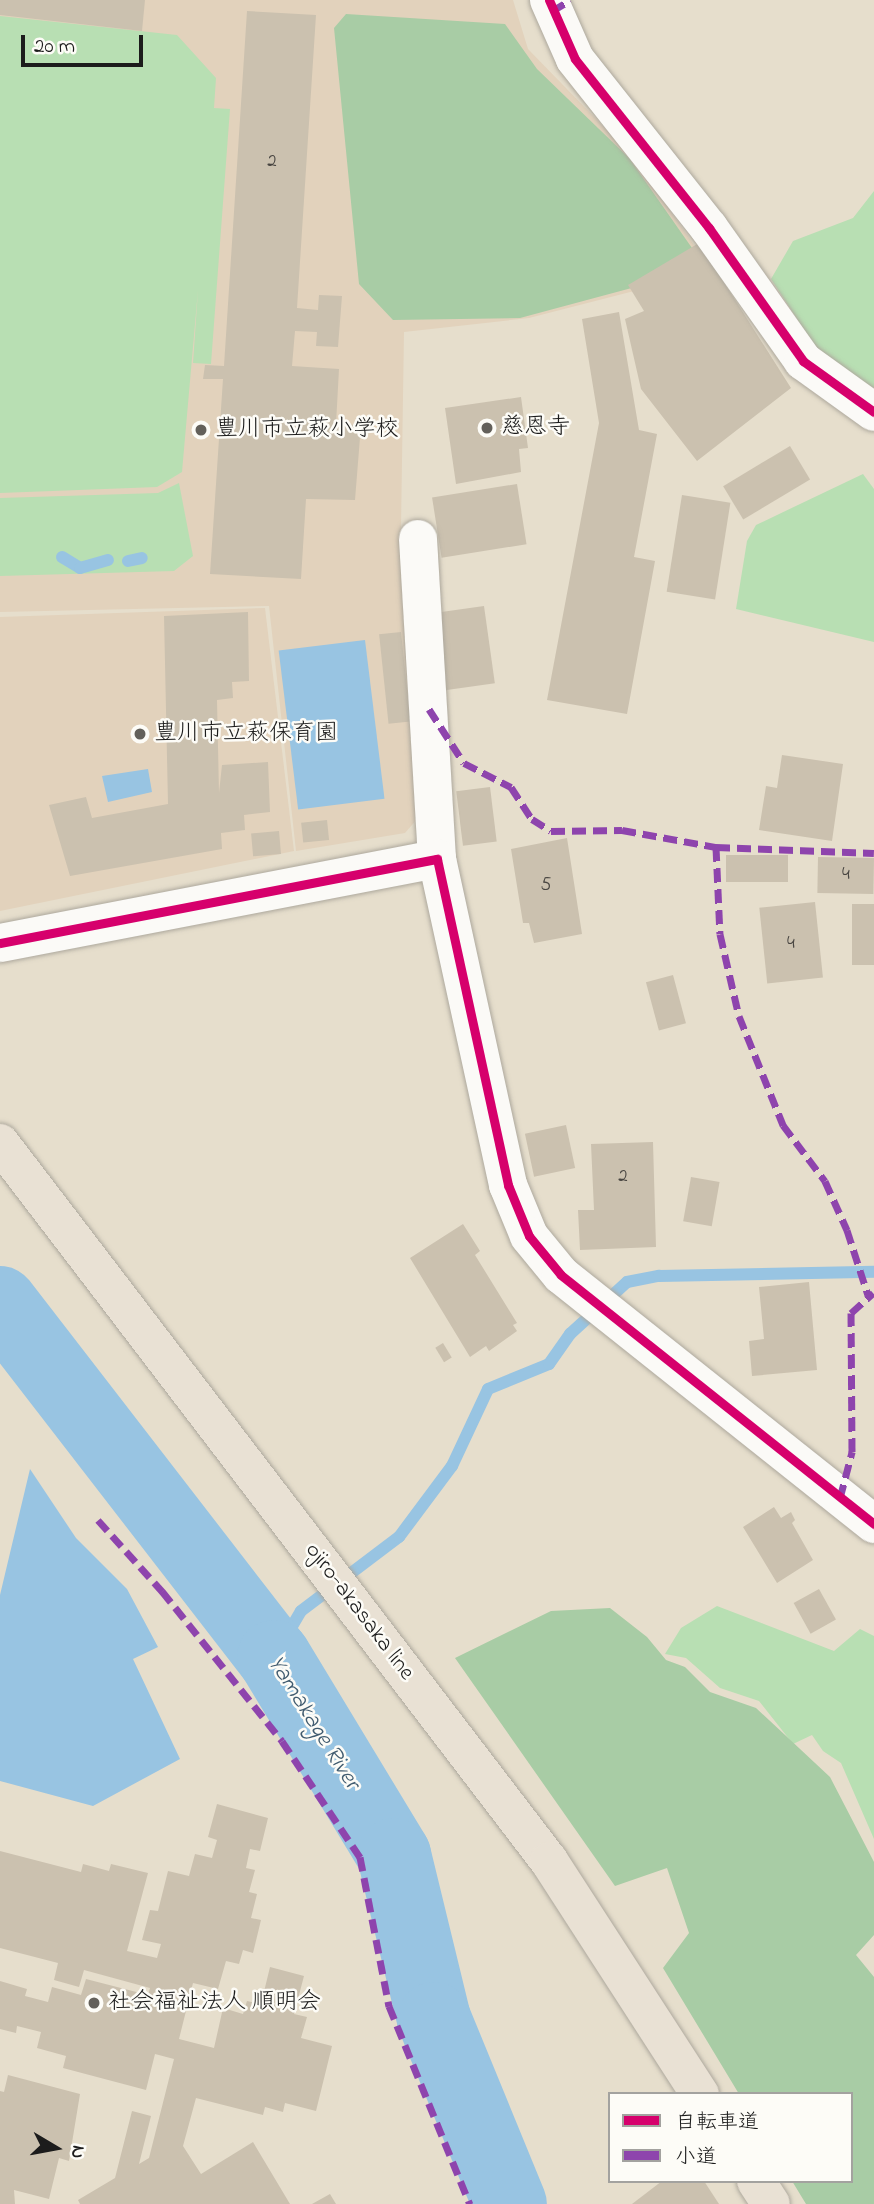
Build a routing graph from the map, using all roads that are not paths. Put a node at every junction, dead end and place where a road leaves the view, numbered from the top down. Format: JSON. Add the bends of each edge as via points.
{"nodes":[{"id":1,"x":549,"y":0,"type":"edge"},
{"id":2,"x":874,"y":412,"type":"edge"},
{"id":3,"x":418,"y":538,"type":"dead end"},
{"id":4,"x":436,"y":859,"type":"junction"},
{"id":5,"x":0,"y":943,"type":"edge"},
{"id":6,"x":0,"y":1143,"type":"edge"},
{"id":7,"x":874,"y":1524,"type":"edge"},
{"id":8,"x":699,"y":2092,"type":"edge"},
{"id":9,"x":757,"y":2183,"type":"edge"},
{"id":10,"x":771,"y":2204,"type":"edge"}],
"edges":[{"from":1,"to":2,"type":"street","via":[[575,59],[709,228],[803,361]]},
{"from":3,"to":4,"type":"street"},
{"from":4,"to":5,"type":"street"},
{"from":4,"to":7,"type":"street","via":[[508,1185],[529,1237],[561,1275]]},
{"from":6,"to":8,"type":"main road","name":"ojiro-akasaka line","via":[[549,1861]]},
{"from":9,"to":10,"type":"main road"}]}
